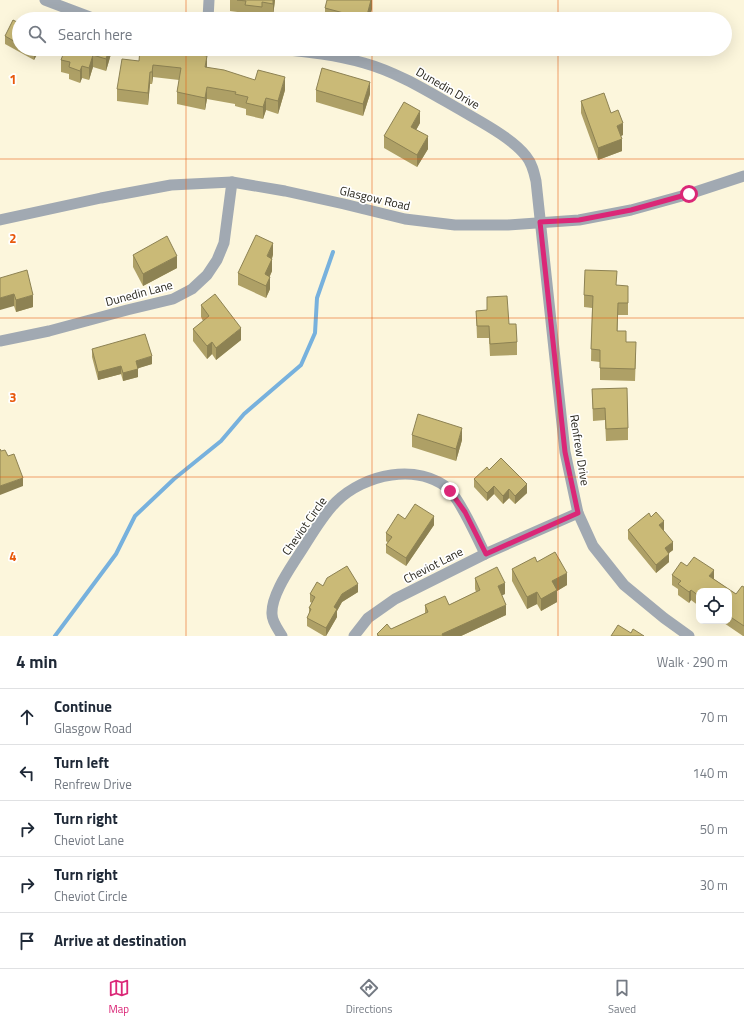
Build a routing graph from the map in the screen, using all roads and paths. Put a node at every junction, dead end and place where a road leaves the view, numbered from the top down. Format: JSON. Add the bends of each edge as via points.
{"nodes":[{"id":1,"x":45,"y":0,"type":"edge"},
{"id":2,"x":210,"y":0,"type":"edge"},
{"id":3,"x":77,"y":12,"type":"edge"},
{"id":4,"x":209,"y":12,"type":"edge"},
{"id":5,"x":328,"y":56,"type":"edge"},
{"id":6,"x":744,"y":176,"type":"edge"},
{"id":7,"x":232,"y":182,"type":"junction"},
{"id":8,"x":0,"y":220,"type":"edge"},
{"id":9,"x":540,"y":222,"type":"junction"},
{"id":10,"x":0,"y":341,"type":"edge"},
{"id":11,"x":578,"y":513,"type":"junction"},
{"id":12,"x":486,"y":554,"type":"junction"},
{"id":13,"x":282,"y":636,"type":"edge"},
{"id":14,"x":354,"y":636,"type":"edge"},
{"id":15,"x":689,"y":636,"type":"edge"}],
"edges":[{"from":1,"to":3,"type":"street"},
{"from":2,"to":4,"type":"street"},
{"from":5,"to":9,"type":"street","name":"Dunedin Drive","via":[[364,63],[398,74],[519,147],[527,156],[536,181]]},
{"from":6,"to":9,"type":"street","name":"Glasgow Road","via":[[631,210],[579,220]]},
{"from":7,"to":8,"type":"street","name":"Glasgow Road","via":[[171,185]]},
{"from":7,"to":9,"type":"street","name":"Glasgow Road","via":[[285,191],[405,219],[455,225]]},
{"from":7,"to":10,"type":"street","name":"Dunedin Lane","via":[[224,243],[207,275],[192,289],[173,299]]},
{"from":9,"to":11,"type":"street","name":"Renfrew Drive","via":[[565,452]]},
{"from":11,"to":12,"type":"street","name":"Cheviot Lane"},
{"from":11,"to":15,"type":"street","name":"Renfrew Drive","via":[[593,546],[624,585]]},
{"from":12,"to":13,"type":"street","name":"Cheviot Circle","via":[[465,512],[450,491],[429,478],[404,473],[376,478],[350,489],[336,502],[323,517],[286,576],[276,594],[272,614]]},
{"from":12,"to":14,"type":"street","name":"Cheviot Lane","via":[[395,599],[368,618]]}]}
